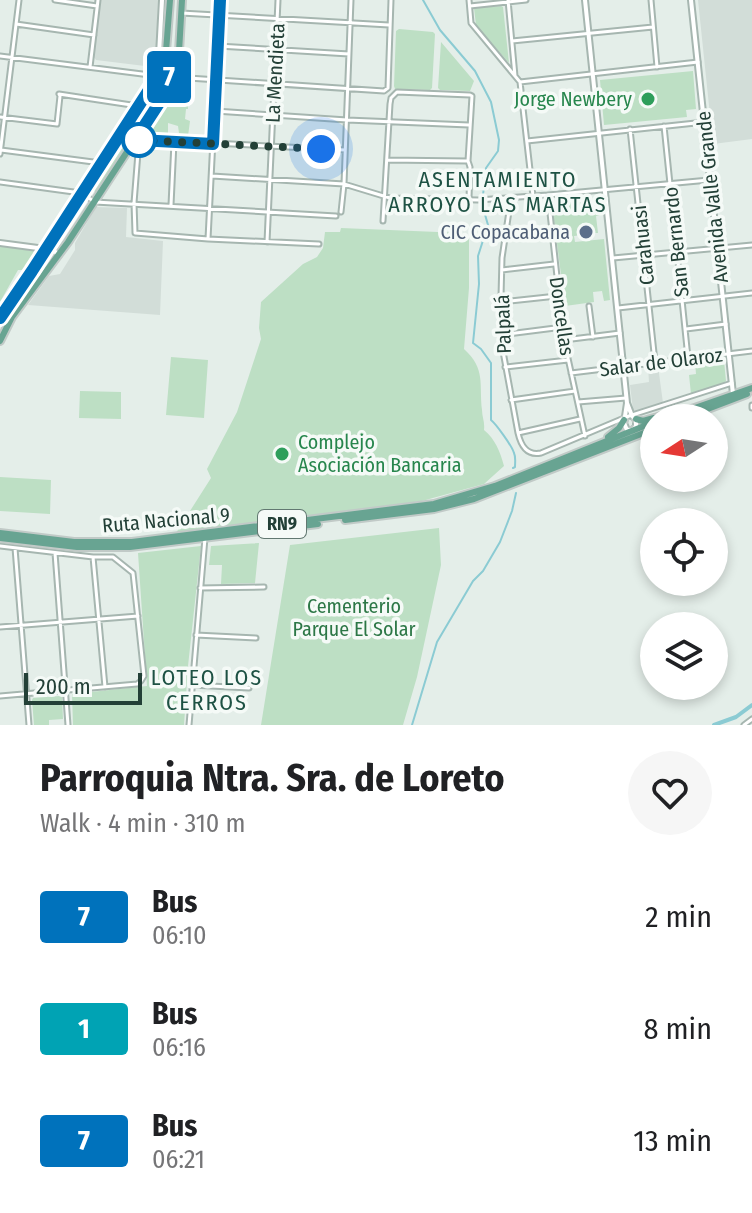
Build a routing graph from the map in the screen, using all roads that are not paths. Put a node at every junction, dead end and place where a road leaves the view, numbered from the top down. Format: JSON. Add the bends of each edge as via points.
{"nodes":[{"id":1,"x":19,"y":0,"type":"edge"},
{"id":2,"x":55,"y":0,"type":"edge"},
{"id":3,"x":98,"y":0,"type":"edge"},
{"id":4,"x":162,"y":0,"type":"edge"},
{"id":5,"x":170,"y":0,"type":"edge"},
{"id":6,"x":182,"y":0,"type":"edge"},
{"id":7,"x":220,"y":0,"type":"edge"},
{"id":8,"x":278,"y":0,"type":"edge"},
{"id":9,"x":351,"y":0,"type":"edge"},
{"id":10,"x":391,"y":0,"type":"edge"},
{"id":11,"x":526,"y":0,"type":"edge"},
{"id":12,"x":585,"y":0,"type":"edge"},
{"id":13,"x":651,"y":0,"type":"edge"},
{"id":14,"x":691,"y":0,"type":"edge"},
{"id":15,"x":508,"y":1,"type":"edge"},
{"id":16,"x":470,"y":3,"type":"edge"},
{"id":17,"x":97,"y":6,"type":"junction"},
{"id":18,"x":181,"y":13,"type":"junction"},
{"id":19,"x":219,"y":14,"type":"junction"},
{"id":20,"x":277,"y":17,"type":"junction"},
{"id":21,"x":351,"y":22,"type":"junction"},
{"id":22,"x":16,"y":24,"type":"junction"},
{"id":23,"x":391,"y":25,"type":"junction"},
{"id":24,"x":653,"y":27,"type":"junction"},
{"id":25,"x":588,"y":34,"type":"junction"},
{"id":26,"x":94,"y":35,"type":"junction"},
{"id":27,"x":512,"y":41,"type":"junction"},
{"id":28,"x":217,"y":46,"type":"junction"},
{"id":29,"x":276,"y":50,"type":"junction"},
{"id":30,"x":349,"y":54,"type":"junction"},
{"id":31,"x":0,"y":56,"type":"edge"},
{"id":32,"x":12,"y":57,"type":"junction"},
{"id":33,"x":698,"y":62,"type":"junction"},
{"id":34,"x":90,"y":67,"type":"junction"},
{"id":35,"x":657,"y":67,"type":"junction"},
{"id":36,"x":593,"y":73,"type":"junction"},
{"id":37,"x":158,"y":76,"type":"junction"},
{"id":38,"x":515,"y":76,"type":"junction"},
{"id":39,"x":176,"y":77,"type":"junction"},
{"id":40,"x":216,"y":79,"type":"junction"},
{"id":41,"x":520,"y":82,"type":"junction"},
{"id":42,"x":274,"y":83,"type":"junction"},
{"id":43,"x":348,"y":89,"type":"junction"},
{"id":44,"x":138,"y":106,"type":"junction"},
{"id":45,"x":215,"y":111,"type":"junction"},
{"id":46,"x":273,"y":114,"type":"junction"},
{"id":47,"x":2,"y":118,"type":"edge"},
{"id":48,"x":347,"y":120,"type":"junction"},
{"id":49,"x":388,"y":122,"type":"junction"},
{"id":50,"x":705,"y":122,"type":"junction"},
{"id":51,"x":469,"y":125,"type":"junction"},
{"id":52,"x":664,"y":126,"type":"junction"},
{"id":53,"x":630,"y":129,"type":"junction"},
{"id":54,"x":599,"y":132,"type":"junction"},
{"id":55,"x":138,"y":139,"type":"junction"},
{"id":56,"x":527,"y":141,"type":"junction"},
{"id":57,"x":174,"y":142,"type":"junction"},
{"id":58,"x":213,"y":144,"type":"junction"},
{"id":59,"x":271,"y":147,"type":"junction"},
{"id":60,"x":345,"y":150,"type":"junction"},
{"id":61,"x":0,"y":151,"type":"edge"},
{"id":62,"x":387,"y":160,"type":"junction"},
{"id":63,"x":468,"y":161,"type":"junction"},
{"id":64,"x":101,"y":163,"type":"junction"},
{"id":65,"x":212,"y":176,"type":"junction"},
{"id":66,"x":270,"y":179,"type":"junction"},
{"id":67,"x":711,"y":180,"type":"junction"},
{"id":68,"x":0,"y":182,"type":"edge"},
{"id":69,"x":344,"y":184,"type":"junction"},
{"id":70,"x":670,"y":184,"type":"junction"},
{"id":71,"x":636,"y":187,"type":"junction"},
{"id":72,"x":606,"y":190,"type":"junction"},
{"id":73,"x":81,"y":193,"type":"junction"},
{"id":74,"x":548,"y":195,"type":"junction"},
{"id":75,"x":385,"y":196,"type":"junction"},
{"id":76,"x":533,"y":196,"type":"junction"},
{"id":77,"x":469,"y":198,"type":"junction"},
{"id":78,"x":511,"y":198,"type":"junction"},
{"id":79,"x":95,"y":202,"type":"junction"},
{"id":80,"x":134,"y":203,"type":"junction"},
{"id":81,"x":171,"y":205,"type":"junction"},
{"id":82,"x":210,"y":207,"type":"junction"},
{"id":83,"x":269,"y":212,"type":"junction"},
{"id":84,"x":341,"y":212,"type":"dead end"},
{"id":85,"x":336,"y":216,"type":"dead end"},
{"id":86,"x":383,"y":221,"type":"dead end"},
{"id":87,"x":552,"y":232,"type":"junction"},
{"id":88,"x":504,"y":237,"type":"junction"},
{"id":89,"x":208,"y":239,"type":"junction"},
{"id":90,"x":267,"y":242,"type":"junction"},
{"id":91,"x":0,"y":243,"type":"edge"},
{"id":92,"x":319,"y":244,"type":"dead end"},
{"id":93,"x":752,"y":245,"type":"edge"},
{"id":94,"x":718,"y":248,"type":"junction"},
{"id":95,"x":45,"y":249,"type":"junction"},
{"id":96,"x":677,"y":252,"type":"junction"},
{"id":97,"x":59,"y":255,"type":"junction"},
{"id":98,"x":644,"y":255,"type":"junction"},
{"id":99,"x":613,"y":258,"type":"junction"},
{"id":100,"x":555,"y":264,"type":"junction"},
{"id":101,"x":502,"y":270,"type":"junction"},
{"id":102,"x":752,"y":293,"type":"edge"},
{"id":103,"x":559,"y":296,"type":"junction"},
{"id":104,"x":723,"y":297,"type":"junction"},
{"id":105,"x":682,"y":301,"type":"junction"},
{"id":106,"x":502,"y":302,"type":"junction"},
{"id":107,"x":649,"y":305,"type":"junction"},
{"id":108,"x":589,"y":306,"type":"dead end"},
{"id":109,"x":618,"y":308,"type":"junction"},
{"id":110,"x":0,"y":318,"type":"edge"},
{"id":111,"x":726,"y":324,"type":"junction"},
{"id":112,"x":563,"y":327,"type":"junction"},
{"id":113,"x":685,"y":329,"type":"junction"},
{"id":114,"x":620,"y":333,"type":"junction"},
{"id":115,"x":500,"y":335,"type":"junction"},
{"id":116,"x":593,"y":337,"type":"junction"},
{"id":117,"x":564,"y":340,"type":"junction"},
{"id":118,"x":0,"y":341,"type":"edge"},
{"id":119,"x":752,"y":351,"type":"edge"},
{"id":120,"x":729,"y":354,"type":"junction"},
{"id":121,"x":688,"y":358,"type":"junction"},
{"id":122,"x":568,"y":360,"type":"junction"},
{"id":123,"x":655,"y":362,"type":"junction"},
{"id":124,"x":623,"y":366,"type":"junction"},
{"id":125,"x":505,"y":367,"type":"junction"},
{"id":126,"x":571,"y":373,"type":"junction"},
{"id":127,"x":732,"y":383,"type":"junction"},
{"id":128,"x":575,"y":391,"type":"junction"},
{"id":129,"x":750,"y":391,"type":"edge"},
{"id":130,"x":733,"y":394,"type":"junction"},
{"id":131,"x":511,"y":400,"type":"junction"},
{"id":132,"x":627,"y":400,"type":"junction"},
{"id":133,"x":577,"y":402,"type":"junction"},
{"id":134,"x":669,"y":404,"type":"edge"},
{"id":135,"x":705,"y":404,"type":"edge"},
{"id":136,"x":718,"y":404,"type":"edge"},
{"id":137,"x":752,"y":404,"type":"edge"},
{"id":138,"x":640,"y":417,"type":"edge"},
{"id":139,"x":640,"y":417,"type":"edge"},
{"id":140,"x":581,"y":419,"type":"junction"},
{"id":141,"x":624,"y":420,"type":"junction"},
{"id":142,"x":640,"y":421,"type":"edge"},
{"id":143,"x":640,"y":421,"type":"edge"},
{"id":144,"x":635,"y":422,"type":"junction"},
{"id":145,"x":640,"y":428,"type":"edge"},
{"id":146,"x":518,"y":433,"type":"junction"},
{"id":147,"x":640,"y":435,"type":"edge"},
{"id":148,"x":585,"y":436,"type":"junction"},
{"id":149,"x":588,"y":448,"type":"junction"},
{"id":150,"x":581,"y":457,"type":"junction"},
{"id":151,"x":0,"y":536,"type":"edge"},
{"id":152,"x":205,"y":538,"type":"junction"},
{"id":153,"x":0,"y":546,"type":"edge"},
{"id":154,"x":15,"y":548,"type":"junction"},
{"id":155,"x":55,"y":553,"type":"junction"},
{"id":156,"x":93,"y":557,"type":"junction"},
{"id":157,"x":264,"y":587,"type":"dead end"},
{"id":158,"x":200,"y":588,"type":"junction"},
{"id":159,"x":138,"y":616,"type":"junction"},
{"id":160,"x":100,"y":619,"type":"junction"},
{"id":161,"x":60,"y":622,"type":"junction"},
{"id":162,"x":21,"y":625,"type":"junction"},
{"id":163,"x":0,"y":627,"type":"edge"},
{"id":164,"x":196,"y":635,"type":"junction"},
{"id":165,"x":256,"y":638,"type":"dead end"},
{"id":166,"x":192,"y":685,"type":"junction"},
{"id":167,"x":105,"y":687,"type":"junction"},
{"id":168,"x":249,"y":688,"type":"dead end"},
{"id":169,"x":66,"y":691,"type":"junction"},
{"id":170,"x":27,"y":694,"type":"junction"},
{"id":171,"x":0,"y":696,"type":"edge"},
{"id":172,"x":752,"y":719,"type":"edge"},
{"id":173,"x":29,"y":725,"type":"edge"},
{"id":174,"x":68,"y":725,"type":"edge"},
{"id":175,"x":189,"y":725,"type":"edge"},
{"id":176,"x":744,"y":725,"type":"edge"}],
"edges":[{"from":1,"to":22,"type":"street"},
{"from":2,"to":17,"type":"street"},
{"from":3,"to":17,"type":"street"},
{"from":4,"to":37,"type":"street"},
{"from":5,"to":37,"type":"main road","via":[[167,57]]},
{"from":6,"to":18,"type":"main road"},
{"from":7,"to":19,"type":"street"},
{"from":8,"to":20,"type":"street","name":"La Mendieta"},
{"from":9,"to":21,"type":"street"},
{"from":10,"to":23,"type":"street"},
{"from":11,"to":15,"type":"street"},
{"from":12,"to":25,"type":"street"},
{"from":13,"to":24,"type":"street"},
{"from":14,"to":33,"type":"street","name":"Avenida Valle Grande"},
{"from":15,"to":16,"type":"street"},
{"from":15,"to":27,"type":"street"},
{"from":16,"to":38,"type":"street","via":[[471,23]]},
{"from":17,"to":26,"type":"street"},
{"from":18,"to":19,"type":"street"},
{"from":18,"to":39,"type":"main road"},
{"from":19,"to":20,"type":"street"},
{"from":19,"to":28,"type":"street"},
{"from":20,"to":21,"type":"street"},
{"from":20,"to":29,"type":"street","name":"La Mendieta"},
{"from":21,"to":23,"type":"street"},
{"from":21,"to":30,"type":"street"},
{"from":22,"to":26,"type":"street"},
{"from":22,"to":32,"type":"street"},
{"from":23,"to":43,"type":"street","via":[[388,88]]},
{"from":24,"to":25,"type":"street"},
{"from":24,"to":35,"type":"street"},
{"from":25,"to":27,"type":"street"},
{"from":25,"to":36,"type":"street"},
{"from":26,"to":34,"type":"street"},
{"from":27,"to":38,"type":"street"},
{"from":28,"to":29,"type":"street"},
{"from":28,"to":40,"type":"street"},
{"from":29,"to":30,"type":"street"},
{"from":29,"to":42,"type":"street","name":"La Mendieta"},
{"from":30,"to":43,"type":"street"},
{"from":31,"to":32,"type":"street"},
{"from":32,"to":34,"type":"street"},
{"from":32,"to":47,"type":"street"},
{"from":33,"to":35,"type":"street"},
{"from":33,"to":50,"type":"street","name":"Avenida Valle Grande"},
{"from":34,"to":37,"type":"street"},
{"from":35,"to":36,"type":"street"},
{"from":36,"to":41,"type":"street"},
{"from":36,"to":54,"type":"street"},
{"from":37,"to":39,"type":"street"},
{"from":37,"to":44,"type":"main road"},
{"from":38,"to":41,"type":"street"},
{"from":39,"to":40,"type":"street"},
{"from":39,"to":55,"type":"main road"},
{"from":40,"to":42,"type":"street"},
{"from":40,"to":45,"type":"street"},
{"from":41,"to":56,"type":"street"},
{"from":42,"to":43,"type":"street"},
{"from":42,"to":46,"type":"street","name":"La Mendieta"},
{"from":43,"to":48,"type":"street"},
{"from":44,"to":47,"type":"street","via":[[59,94],[57,124]]},
{"from":44,"to":64,"type":"main road"},
{"from":45,"to":46,"type":"street"},
{"from":45,"to":58,"type":"street"},
{"from":46,"to":48,"type":"street"},
{"from":46,"to":59,"type":"street","name":"La Mendieta"},
{"from":47,"to":61,"type":"street"},
{"from":48,"to":49,"type":"street"},
{"from":48,"to":60,"type":"street"},
{"from":49,"to":51,"type":"street"},
{"from":49,"to":51,"type":"street","via":[[397,92],[470,95]]},
{"from":49,"to":62,"type":"street"},
{"from":50,"to":52,"type":"street"},
{"from":50,"to":67,"type":"street","name":"Avenida Valle Grande"},
{"from":51,"to":63,"type":"street"},
{"from":52,"to":53,"type":"street"},
{"from":52,"to":70,"type":"street","name":"San Bernardo"},
{"from":53,"to":54,"type":"street"},
{"from":53,"to":71,"type":"street","name":"Carahuasi"},
{"from":54,"to":56,"type":"street"},
{"from":54,"to":72,"type":"street"},
{"from":55,"to":57,"type":"street"},
{"from":55,"to":79,"type":"main road"},
{"from":55,"to":80,"type":"street"},
{"from":56,"to":76,"type":"street"},
{"from":57,"to":58,"type":"street"},
{"from":57,"to":81,"type":"street"},
{"from":58,"to":59,"type":"street"},
{"from":58,"to":65,"type":"street"},
{"from":59,"to":60,"type":"street"},
{"from":59,"to":66,"type":"street","name":"La Mendieta"},
{"from":60,"to":69,"type":"street"},
{"from":61,"to":64,"type":"street"},
{"from":62,"to":63,"type":"street"},
{"from":62,"to":75,"type":"street"},
{"from":63,"to":77,"type":"street"},
{"from":64,"to":73,"type":"main road"},
{"from":65,"to":66,"type":"street"},
{"from":65,"to":82,"type":"street"},
{"from":66,"to":69,"type":"street"},
{"from":66,"to":83,"type":"street","name":"La Mendieta"},
{"from":67,"to":70,"type":"street"},
{"from":67,"to":94,"type":"street","name":"Avenida Valle Grande"},
{"from":68,"to":73,"type":"street"},
{"from":69,"to":75,"type":"street"},
{"from":69,"to":84,"type":"street"},
{"from":70,"to":71,"type":"street"},
{"from":70,"to":96,"type":"street","name":"San Bernardo"},
{"from":71,"to":72,"type":"street"},
{"from":71,"to":98,"type":"street","name":"Carahuasi"},
{"from":72,"to":74,"type":"street"},
{"from":72,"to":99,"type":"street"},
{"from":73,"to":79,"type":"street"},
{"from":73,"to":95,"type":"main road"},
{"from":74,"to":76,"type":"street"},
{"from":74,"to":87,"type":"street","name":"Doncellas"},
{"from":75,"to":77,"type":"street"},
{"from":75,"to":86,"type":"street"},
{"from":76,"to":78,"type":"street"},
{"from":77,"to":78,"type":"street"},
{"from":78,"to":88,"type":"street","name":"Palpalá"},
{"from":79,"to":80,"type":"street"},
{"from":79,"to":97,"type":"main road"},
{"from":80,"to":81,"type":"street"},
{"from":80,"to":89,"type":"street","via":[[135,233]]},
{"from":81,"to":82,"type":"street"},
{"from":82,"to":83,"type":"street"},
{"from":82,"to":89,"type":"street"},
{"from":83,"to":85,"type":"street"},
{"from":83,"to":90,"type":"street","name":"La Mendieta"},
{"from":87,"to":88,"type":"street"},
{"from":87,"to":100,"type":"street","name":"Doncellas"},
{"from":88,"to":101,"type":"street","name":"Palpalá"},
{"from":89,"to":90,"type":"street"},
{"from":90,"to":92,"type":"street"},
{"from":91,"to":95,"type":"street"},
{"from":93,"to":94,"type":"street"},
{"from":94,"to":96,"type":"street"},
{"from":94,"to":104,"type":"street","name":"Avenida Valle Grande"},
{"from":95,"to":97,"type":"street"},
{"from":95,"to":110,"type":"main road"},
{"from":96,"to":98,"type":"street"},
{"from":96,"to":105,"type":"street","name":"San Bernardo"},
{"from":97,"to":118,"type":"main road"},
{"from":98,"to":99,"type":"street"},
{"from":98,"to":107,"type":"street","name":"Carahuasi"},
{"from":99,"to":109,"type":"street"},
{"from":100,"to":101,"type":"street"},
{"from":100,"to":103,"type":"street","name":"Doncellas"},
{"from":101,"to":106,"type":"street","name":"Palpalá"},
{"from":102,"to":104,"type":"street"},
{"from":103,"to":106,"type":"street"},
{"from":103,"to":112,"type":"street","name":"Doncellas"},
{"from":104,"to":105,"type":"street"},
{"from":104,"to":111,"type":"street","name":"Avenida Valle Grande"},
{"from":105,"to":107,"type":"street"},
{"from":105,"to":113,"type":"street","name":"San Bernardo"},
{"from":106,"to":115,"type":"street","name":"Palpalá"},
{"from":107,"to":109,"type":"street"},
{"from":107,"to":123,"type":"street","name":"Carahuasi"},
{"from":108,"to":116,"type":"street"},
{"from":109,"to":114,"type":"street"},
{"from":111,"to":113,"type":"street"},
{"from":111,"to":120,"type":"street","name":"Avenida Valle Grande"},
{"from":112,"to":115,"type":"street"},
{"from":112,"to":117,"type":"street","name":"Doncellas"},
{"from":113,"to":121,"type":"street","name":"San Bernardo"},
{"from":114,"to":116,"type":"street"},
{"from":114,"to":124,"type":"street"},
{"from":115,"to":125,"type":"street","name":"Palpalá"},
{"from":116,"to":117,"type":"street"},
{"from":117,"to":122,"type":"street","name":"Doncellas"},
{"from":119,"to":120,"type":"street","name":"Salar de Olaroz"},
{"from":120,"to":121,"type":"street","name":"Salar de Olaroz"},
{"from":120,"to":127,"type":"street","name":"Avenida Valle Grande"},
{"from":121,"to":123,"type":"street","name":"Salar de Olaroz"},
{"from":122,"to":125,"type":"street"},
{"from":122,"to":126,"type":"street","name":"Doncellas"},
{"from":123,"to":124,"type":"street","name":"Salar de Olaroz"},
{"from":124,"to":126,"type":"street","name":"Salar de Olaroz"},
{"from":124,"to":132,"type":"street"},
{"from":125,"to":131,"type":"street","name":"Palpalá"},
{"from":126,"to":128,"type":"street","name":"Doncellas"},
{"from":127,"to":130,"type":"street","name":"Avenida Valle Grande"},
{"from":127,"to":134,"type":"street"},
{"from":128,"to":131,"type":"street"},
{"from":128,"to":133,"type":"street","name":"Doncellas"},
{"from":129,"to":130,"type":"main road"},
{"from":129,"to":136,"type":"main road"},
{"from":129,"to":137,"type":"street"},
{"from":130,"to":135,"type":"main road"},
{"from":131,"to":146,"type":"street","name":"Palpalá"},
{"from":132,"to":133,"type":"street"},
{"from":132,"to":141,"type":"street"},
{"from":132,"to":144,"type":"street"},
{"from":133,"to":140,"type":"street","name":"Doncellas"},
{"from":138,"to":144,"type":"street"},
{"from":139,"to":144,"type":"street"},
{"from":140,"to":146,"type":"street"},
{"from":140,"to":148,"type":"street","name":"Doncellas"},
{"from":141,"to":144,"type":"street"},
{"from":141,"to":144,"type":"street","via":[[625,427]]},
{"from":141,"to":148,"type":"street"},
{"from":141,"to":149,"type":"main road"},
{"from":142,"to":144,"type":"main road","name":"Ruta Nacional 9","number":"RN9"},
{"from":143,"to":144,"type":"main road"},
{"from":144,"to":145,"type":"main road"},
{"from":144,"to":149,"type":"main road","name":"Ruta Nacional 9","number":"RN9"},
{"from":144,"to":150,"type":"main road","via":[[623,437]]},
{"from":146,"to":148,"type":"street","name":"Palpalá","via":[[524,448],[536,454]]},
{"from":147,"to":150,"type":"main road","name":"Ruta Nacional 9","number":"RN9"},
{"from":149,"to":151,"type":"main road","name":"Ruta Nacional 9","number":"RN9","via":[[495,486],[422,506],[118,543]]},
{"from":150,"to":152,"type":"main road","name":"Ruta Nacional 9","number":"RN9","via":[[444,507]]},
{"from":151,"to":152,"type":"main road","name":"Ruta Nacional 9","number":"RN9","via":[[111,548]]},
{"from":152,"to":158,"type":"street"},
{"from":153,"to":154,"type":"street"},
{"from":154,"to":155,"type":"street"},
{"from":154,"to":162,"type":"street"},
{"from":155,"to":156,"type":"street"},
{"from":155,"to":161,"type":"street"},
{"from":156,"to":159,"type":"street","via":[[113,557],[133,573]]},
{"from":156,"to":160,"type":"street"},
{"from":157,"to":158,"type":"street"},
{"from":158,"to":164,"type":"street"},
{"from":159,"to":160,"type":"street"},
{"from":159,"to":167,"type":"street","via":[[144,676],[137,684]]},
{"from":160,"to":161,"type":"street"},
{"from":160,"to":167,"type":"street"},
{"from":161,"to":162,"type":"street"},
{"from":161,"to":169,"type":"street"},
{"from":162,"to":163,"type":"street"},
{"from":162,"to":170,"type":"street"},
{"from":164,"to":165,"type":"street"},
{"from":164,"to":166,"type":"street"},
{"from":166,"to":168,"type":"street"},
{"from":166,"to":175,"type":"street"},
{"from":167,"to":169,"type":"street"},
{"from":169,"to":170,"type":"street"},
{"from":169,"to":174,"type":"street"},
{"from":170,"to":171,"type":"street"},
{"from":170,"to":173,"type":"street"},
{"from":172,"to":176,"type":"street"}]}
